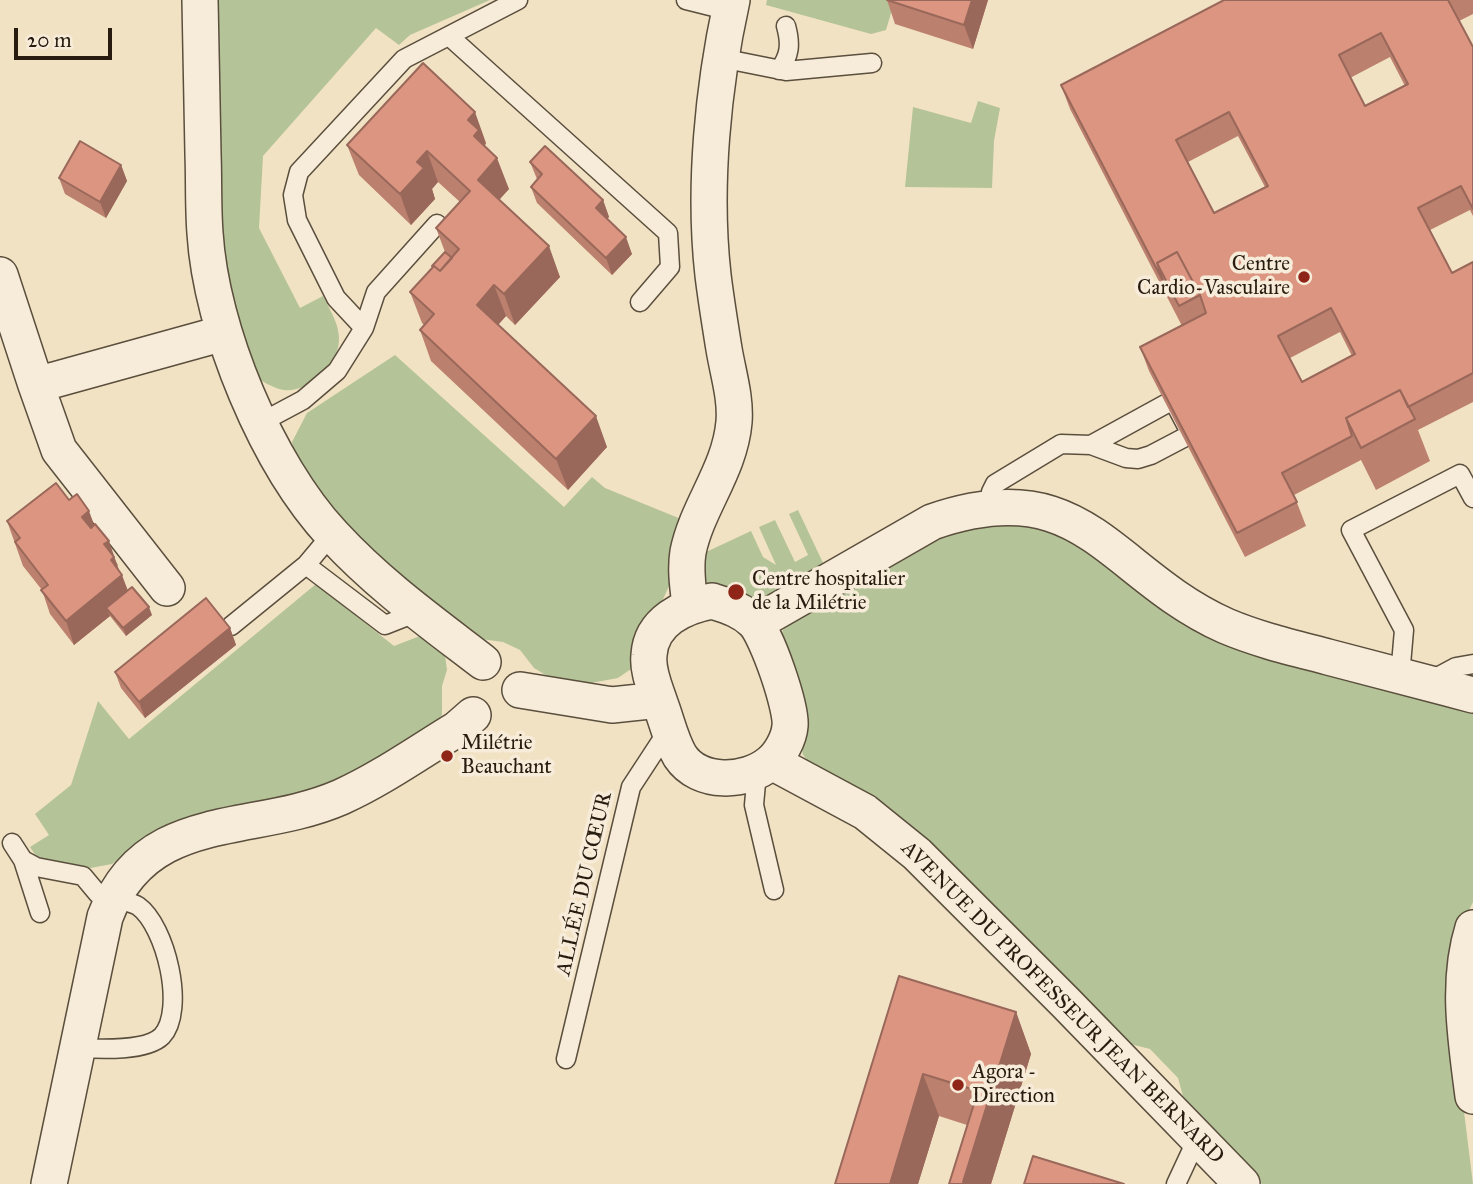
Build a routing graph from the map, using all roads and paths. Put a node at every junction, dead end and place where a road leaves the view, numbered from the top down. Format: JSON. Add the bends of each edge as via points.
{"nodes":[{"id":1,"x":200,"y":0,"type":"edge"},
{"id":2,"x":518,"y":0,"type":"edge"},
{"id":3,"x":686,"y":0,"type":"edge"},
{"id":4,"x":731,"y":5,"type":"edge"},
{"id":5,"x":786,"y":26,"type":"dead end"},
{"id":6,"x":450,"y":36,"type":"junction"},
{"id":7,"x":721,"y":58,"type":"junction"},
{"id":8,"x":872,"y":63,"type":"dead end"},
{"id":9,"x":779,"y":70,"type":"junction"},
{"id":10,"x":437,"y":224,"type":"edge"},
{"id":11,"x":0,"y":275,"type":"edge"},
{"id":12,"x":640,"y":302,"type":"dead end"},
{"id":13,"x":365,"y":328,"type":"junction"},
{"id":14,"x":224,"y":333,"type":"junction"},
{"id":15,"x":36,"y":385,"type":"junction"},
{"id":16,"x":260,"y":423,"type":"junction"},
{"id":17,"x":1091,"y":444,"type":"junction"},
{"id":18,"x":1473,"y":498,"type":"edge"},
{"id":19,"x":989,"y":508,"type":"junction"},
{"id":20,"x":332,"y":534,"type":"junction"},
{"id":21,"x":306,"y":565,"type":"junction"},
{"id":22,"x":167,"y":588,"type":"dead end"},
{"id":23,"x":690,"y":605,"type":"junction"},
{"id":24,"x":418,"y":612,"type":"junction"},
{"id":25,"x":756,"y":623,"type":"junction"},
{"id":26,"x":231,"y":626,"type":"edge"},
{"id":27,"x":483,"y":662,"type":"dead end"},
{"id":28,"x":1473,"y":664,"type":"edge"},
{"id":29,"x":1413,"y":679,"type":"junction"},
{"id":30,"x":520,"y":690,"type":"dead end"},
{"id":31,"x":1473,"y":695,"type":"edge"},
{"id":32,"x":473,"y":715,"type":"dead end"},
{"id":33,"x":664,"y":715,"type":"junction"},
{"id":34,"x":765,"y":767,"type":"junction"},
{"id":35,"x":12,"y":843,"type":"dead end"},
{"id":36,"x":23,"y":860,"type":"junction"},
{"id":37,"x":774,"y":890,"type":"dead end"},
{"id":38,"x":105,"y":895,"type":"junction"},
{"id":39,"x":40,"y":913,"type":"dead end"},
{"id":40,"x":1473,"y":928,"type":"edge"},
{"id":41,"x":78,"y":1048,"type":"junction"},
{"id":42,"x":566,"y":1059,"type":"dead end"},
{"id":43,"x":1473,"y":1096,"type":"edge"},
{"id":44,"x":1197,"y":1139,"type":"junction"},
{"id":45,"x":49,"y":1184,"type":"edge"},
{"id":46,"x":1177,"y":1184,"type":"edge"},
{"id":47,"x":1242,"y":1184,"type":"edge"}],
"edges":[{"from":1,"to":14,"type":"street","via":[[205,234]]},
{"from":2,"to":6,"type":"lane"},
{"from":3,"to":4,"type":"lane"},
{"from":4,"to":7,"type":"street"},
{"from":5,"to":9,"type":"lane","via":[[788,59]]},
{"from":6,"to":12,"type":"lane","via":[[668,233],[670,267]]},
{"from":6,"to":13,"type":"lane","via":[[404,59],[299,172],[293,195],[297,219],[337,298]]},
{"from":7,"to":9,"type":"lane"},
{"from":7,"to":23,"type":"street","via":[[712,124],[712,260],[734,421],[721,474],[688,553]]},
{"from":8,"to":9,"type":"lane"},
{"from":10,"to":13,"type":"lane","via":[[376,292]]},
{"from":11,"to":15,"type":"street"},
{"from":13,"to":16,"type":"lane","via":[[337,370],[303,400]]},
{"from":14,"to":15,"type":"street"},
{"from":14,"to":16,"type":"street"},
{"from":15,"to":22,"type":"street","via":[[58,450]]},
{"from":16,"to":20,"type":"street","via":[[293,482]]},
{"from":17,"to":17,"type":"lane","via":[[1138,459],[1191,434],[1173,400]]},
{"from":17,"to":19,"type":"lane","via":[[1061,444],[1003,478],[991,492]]},
{"from":18,"to":29,"type":"lane","via":[[1460,474],[1351,530],[1404,630]]},
{"from":19,"to":25,"type":"street","via":[[932,522]]},
{"from":19,"to":29,"type":"street","via":[[1028,508],[1085,527],[1159,586],[1226,626]]},
{"from":20,"to":21,"type":"lane"},
{"from":20,"to":24,"type":"street"},
{"from":21,"to":24,"type":"lane","via":[[385,625]]},
{"from":21,"to":26,"type":"lane"},
{"from":23,"to":25,"type":"street","via":[[712,601],[736,608]]},
{"from":23,"to":33,"type":"street","via":[[656,632],[649,654]]},
{"from":24,"to":27,"type":"street"},
{"from":25,"to":34,"type":"street","via":[[788,703],[790,726],[785,744]]},
{"from":28,"to":29,"type":"lane"},
{"from":29,"to":31,"type":"street"},
{"from":30,"to":33,"type":"street"},
{"from":32,"to":38,"type":"street","via":[[446,736],[341,797],[167,843],[147,855]]},
{"from":33,"to":34,"type":"street","via":[[681,757],[697,771],[735,778]]},
{"from":33,"to":42,"type":"lane","name":"ALLÉE DU CŒUR","via":[[631,787]]},
{"from":34,"to":37,"type":"lane","via":[[754,805]]},
{"from":34,"to":44,"type":"street","name":"AVENUE DU PROFESSEUR JEAN BERNARD","via":[[865,812],[917,854]]},
{"from":35,"to":36,"type":"lane"},
{"from":36,"to":38,"type":"lane","via":[[83,876]]},
{"from":36,"to":39,"type":"lane"},
{"from":38,"to":41,"type":"street","via":[[105,917]]},
{"from":38,"to":41,"type":"lane","via":[[137,906],[159,933],[171,977],[171,1011],[163,1035],[144,1044]]},
{"from":40,"to":43,"type":"street","via":[[1465,973],[1465,1019]]},
{"from":41,"to":45,"type":"street"},
{"from":44,"to":46,"type":"lane"},
{"from":44,"to":47,"type":"street","name":"AVENUE DU PROFESSEUR JEAN BERNARD"}]}
